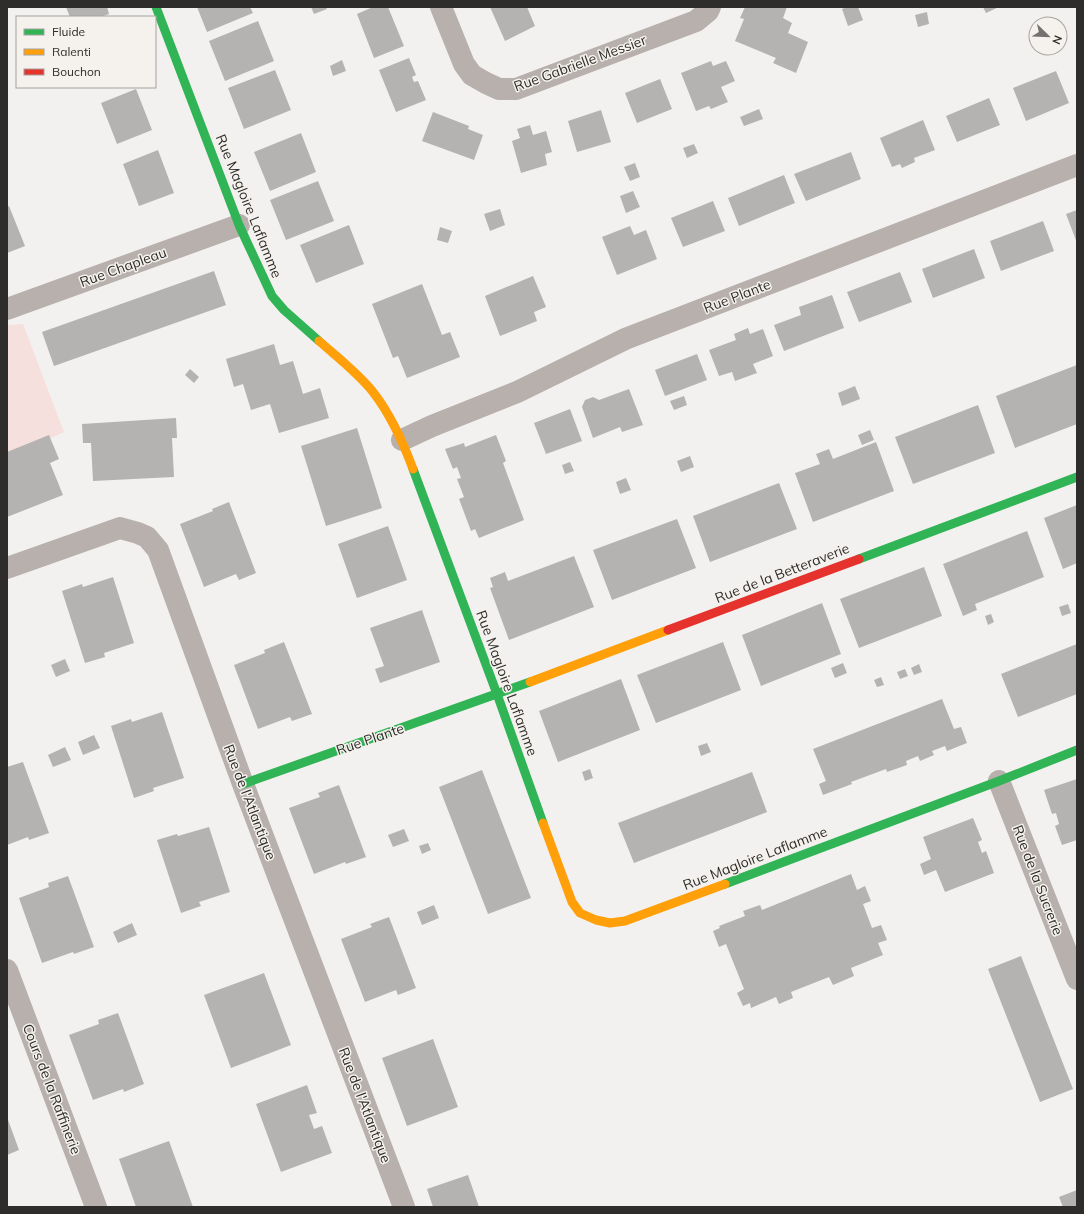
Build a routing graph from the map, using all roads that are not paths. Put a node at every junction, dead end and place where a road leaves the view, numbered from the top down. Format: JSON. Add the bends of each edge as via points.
{"nodes":[{"id":1,"x":156,"y":7,"type":"edge"},
{"id":2,"x":441,"y":7,"type":"edge"},
{"id":3,"x":710,"y":7,"type":"edge"},
{"id":4,"x":1077,"y":165,"type":"edge"},
{"id":5,"x":239,"y":225,"type":"junction"},
{"id":6,"x":7,"y":309,"type":"edge"},
{"id":7,"x":402,"y":440,"type":"junction"},
{"id":8,"x":1077,"y":477,"type":"edge"},
{"id":9,"x":7,"y":568,"type":"edge"},
{"id":10,"x":497,"y":694,"type":"junction"},
{"id":11,"x":1077,"y":750,"type":"edge"},
{"id":12,"x":999,"y":781,"type":"junction"},
{"id":13,"x":243,"y":784,"type":"junction"},
{"id":14,"x":7,"y":970,"type":"edge"},
{"id":15,"x":1077,"y":979,"type":"edge"},
{"id":16,"x":96,"y":1207,"type":"edge"},
{"id":17,"x":404,"y":1207,"type":"edge"}],
"edges":[{"from":1,"to":5,"type":"street","name":"Rue Magloire Laflamme"},
{"from":2,"to":3,"type":"street","name":"Rue Gabrielle Messier","via":[[464,64],[472,75],[499,89],[516,89],[696,21]]},
{"from":4,"to":7,"type":"street","name":"Rue Plante","via":[[624,339],[517,392]]},
{"from":5,"to":6,"type":"street","name":"Rue Chapleau"},
{"from":5,"to":7,"type":"street","name":"Rue Magloire Laflamme","via":[[272,296],[373,391]]},
{"from":7,"to":10,"type":"street","name":"Rue Magloire Laflamme"},
{"from":8,"to":10,"type":"street","name":"Rue de la Betteraverie"},
{"from":9,"to":13,"type":"street","name":"Rue de l'Atlantique","via":[[120,528],[147,537],[158,550]]},
{"from":10,"to":12,"type":"street","name":"Rue Magloire Laflamme","via":[[572,902],[580,913],[610,924],[625,921]]},
{"from":10,"to":13,"type":"street","name":"Rue Plante"},
{"from":11,"to":12,"type":"street","name":"Rue Magloire Laflamme"},
{"from":12,"to":15,"type":"street","name":"Rue de la Sucrerie"},
{"from":13,"to":17,"type":"street","name":"Rue de l'Atlantique"},
{"from":14,"to":16,"type":"street","name":"Cours de la Raffinerie"}]}
